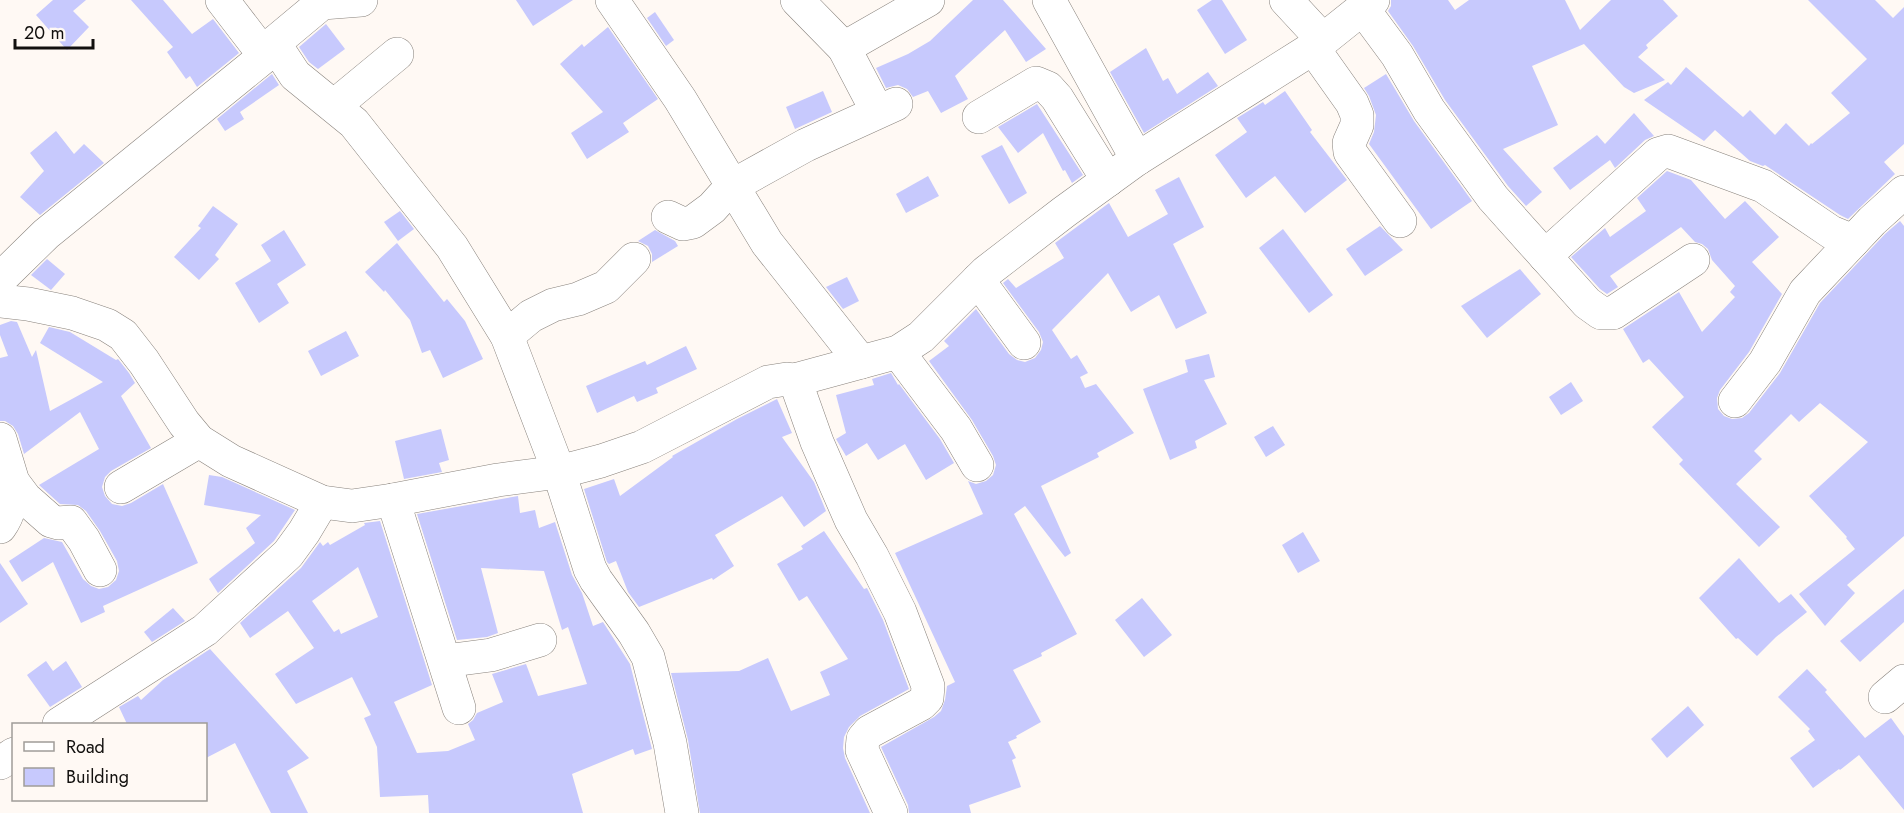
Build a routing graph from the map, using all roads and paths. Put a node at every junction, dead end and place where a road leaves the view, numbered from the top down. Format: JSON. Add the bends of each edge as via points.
{"nodes":[{"id":1,"x":222,"y":0,"type":"edge"},
{"id":2,"x":361,"y":0,"type":"edge"},
{"id":3,"x":612,"y":0,"type":"edge"},
{"id":4,"x":797,"y":0,"type":"edge"},
{"id":5,"x":928,"y":0,"type":"edge"},
{"id":6,"x":1049,"y":0,"type":"edge"},
{"id":7,"x":1286,"y":0,"type":"edge"},
{"id":8,"x":1368,"y":4,"type":"edge"},
{"id":9,"x":1318,"y":44,"type":"junction"},
{"id":10,"x":844,"y":48,"type":"junction"},
{"id":11,"x":270,"y":49,"type":"junction"},
{"id":12,"x":397,"y":54,"type":"dead end"},
{"id":13,"x":334,"y":106,"type":"junction"},
{"id":14,"x":979,"y":117,"type":"dead end"},
{"id":15,"x":1137,"y":159,"type":"junction"},
{"id":16,"x":1108,"y":180,"type":"junction"},
{"id":17,"x":732,"y":186,"type":"junction"},
{"id":18,"x":1904,"y":192,"type":"edge"},
{"id":19,"x":668,"y":217,"type":"dead end"},
{"id":20,"x":1400,"y":221,"type":"dead end"},
{"id":21,"x":1853,"y":241,"type":"junction"},
{"id":22,"x":1545,"y":256,"type":"junction"},
{"id":23,"x":634,"y":260,"type":"dead end"},
{"id":24,"x":1693,"y":260,"type":"dead end"},
{"id":25,"x":0,"y":279,"type":"edge"},
{"id":26,"x":978,"y":280,"type":"junction"},
{"id":27,"x":0,"y":301,"type":"edge"},
{"id":28,"x":507,"y":336,"type":"junction"},
{"id":29,"x":1024,"y":343,"type":"dead end"},
{"id":30,"x":898,"y":352,"type":"junction"},
{"id":31,"x":861,"y":362,"type":"junction"},
{"id":32,"x":795,"y":380,"type":"junction"},
{"id":33,"x":1735,"y":401,"type":"dead end"},
{"id":34,"x":0,"y":439,"type":"edge"},
{"id":35,"x":199,"y":441,"type":"junction"},
{"id":36,"x":977,"y":465,"type":"dead end"},
{"id":37,"x":558,"y":472,"type":"junction"},
{"id":38,"x":13,"y":482,"type":"junction"},
{"id":39,"x":121,"y":487,"type":"dead end"},
{"id":40,"x":393,"y":501,"type":"junction"},
{"id":41,"x":322,"y":502,"type":"junction"},
{"id":42,"x":0,"y":527,"type":"edge"},
{"id":43,"x":99,"y":570,"type":"dead end"},
{"id":44,"x":540,"y":640,"type":"dead end"},
{"id":45,"x":445,"y":661,"type":"junction"},
{"id":46,"x":459,"y":708,"type":"dead end"},
{"id":47,"x":61,"y":723,"type":"edge"},
{"id":48,"x":682,"y":813,"type":"edge"},
{"id":49,"x":891,"y":813,"type":"edge"}],
"edges":[{"from":1,"to":11,"type":"street"},
{"from":2,"to":11,"type":"street","via":[[321,3]]},
{"from":3,"to":17,"type":"street","via":[[680,99]]},
{"from":4,"to":10,"type":"street"},
{"from":5,"to":10,"type":"street"},
{"from":6,"to":15,"type":"street"},
{"from":7,"to":9,"type":"street"},
{"from":8,"to":9,"type":"street"},
{"from":8,"to":22,"type":"street","via":[[1412,84],[1448,136],[1493,198]]},
{"from":9,"to":15,"type":"street"},
{"from":9,"to":20,"type":"street","via":[[1358,115],[1350,152]]},
{"from":10,"to":17,"type":"street","via":[[886,108],[806,145]]},
{"from":11,"to":13,"type":"street"},
{"from":11,"to":25,"type":"street","via":[[46,234]]},
{"from":12,"to":13,"type":"street"},
{"from":13,"to":28,"type":"street","via":[[354,123],[452,247]]},
{"from":14,"to":16,"type":"street","via":[[1036,83],[1048,88]]},
{"from":15,"to":16,"type":"street"},
{"from":16,"to":26,"type":"street"},
{"from":17,"to":19,"type":"street","via":[[693,222],[683,224]]},
{"from":17,"to":31,"type":"street","via":[[768,243]]},
{"from":18,"to":21,"type":"street"},
{"from":21,"to":22,"type":"street","via":[[1831,232],[1763,186],[1668,150],[1658,154]]},
{"from":21,"to":33,"type":"street","via":[[1804,292],[1766,362]]},
{"from":22,"to":24,"type":"street","via":[[1600,313],[1613,313]]},
{"from":23,"to":28,"type":"street","via":[[606,287],[553,305],[531,316]]},
{"from":26,"to":29,"type":"street"},
{"from":26,"to":30,"type":"street","via":[[921,337]]},
{"from":27,"to":35,"type":"street","via":[[72,314],[107,325],[123,335]]},
{"from":28,"to":37,"type":"street"},
{"from":30,"to":31,"type":"street"},
{"from":30,"to":36,"type":"street","via":[[956,429]]},
{"from":31,"to":32,"type":"street"},
{"from":32,"to":37,"type":"street","via":[[768,382],[642,447]]},
{"from":32,"to":49,"type":"street","via":[[817,442],[851,520],[900,612],[928,686],[927,698],[921,704],[868,732],[863,739],[862,750]]},
{"from":34,"to":38,"type":"street"},
{"from":35,"to":39,"type":"street"},
{"from":35,"to":41,"type":"street","via":[[231,461]]},
{"from":37,"to":40,"type":"street"},
{"from":37,"to":48,"type":"street","via":[[590,569],[648,657],[670,743]]},
{"from":38,"to":42,"type":"street","via":[[12,501]]},
{"from":38,"to":43,"type":"street","via":[[51,521],[67,521],[75,526]]},
{"from":40,"to":41,"type":"street","via":[[352,506]]},
{"from":40,"to":45,"type":"street"},
{"from":41,"to":47,"type":"street","via":[[288,554],[205,630]]},
{"from":44,"to":45,"type":"street","via":[[491,655]]},
{"from":45,"to":46,"type":"street"}]}
